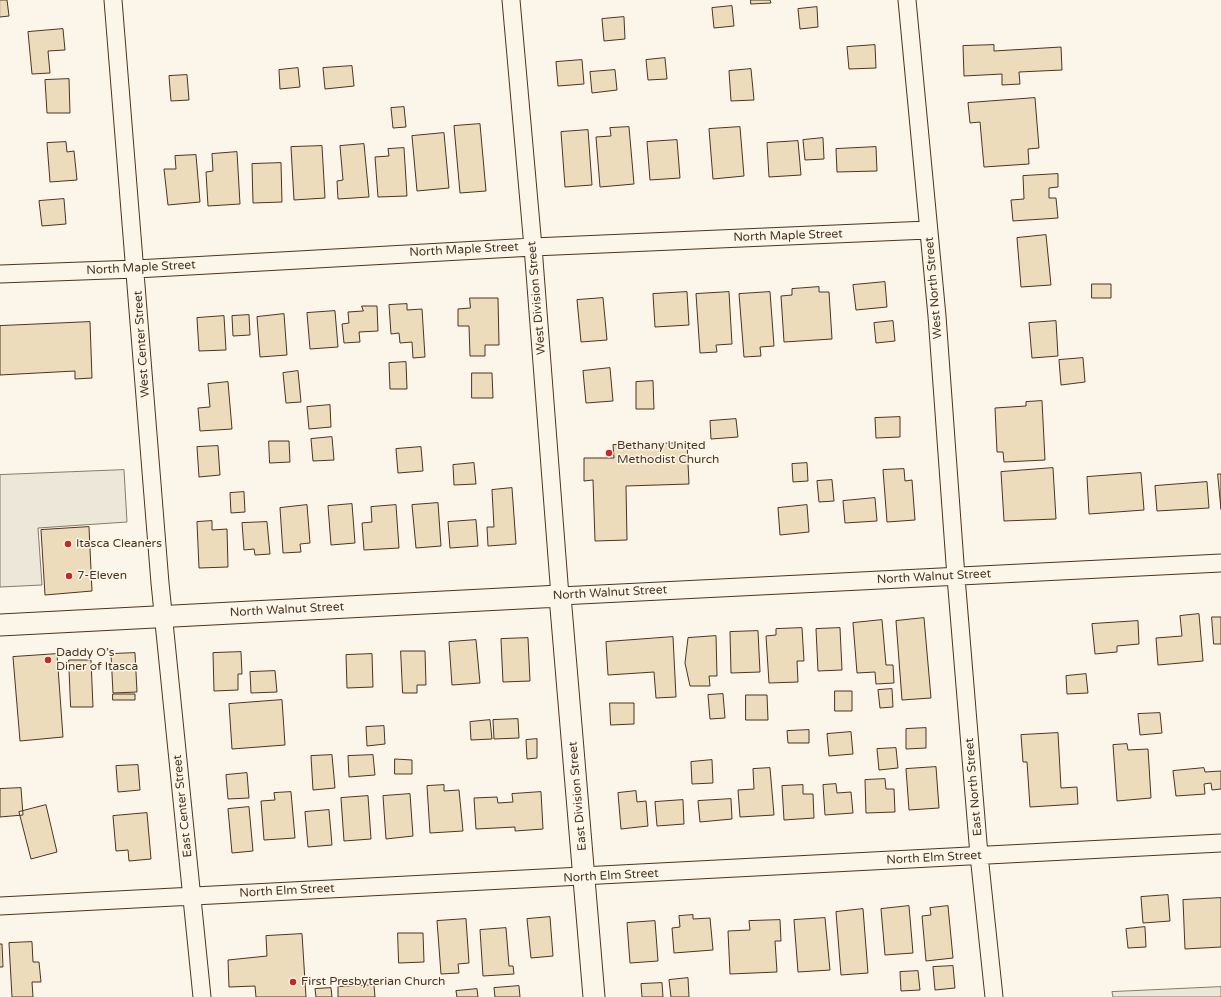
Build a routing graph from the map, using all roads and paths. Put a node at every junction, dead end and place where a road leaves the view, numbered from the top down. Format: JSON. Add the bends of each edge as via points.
{"nodes":[{"id":1,"x":113,"y":0,"type":"edge"},
{"id":2,"x":511,"y":0,"type":"edge"},
{"id":3,"x":907,"y":0,"type":"edge"},
{"id":4,"x":928,"y":230,"type":"junction"},
{"id":5,"x":533,"y":247,"type":"junction"},
{"id":6,"x":136,"y":268,"type":"junction"},
{"id":7,"x":0,"y":274,"type":"edge"},
{"id":8,"x":1221,"y":563,"type":"edge"},
{"id":9,"x":956,"y":577,"type":"junction"},
{"id":10,"x":560,"y":596,"type":"junction"},
{"id":11,"x":164,"y":616,"type":"junction"},
{"id":12,"x":0,"y":625,"type":"edge"},
{"id":13,"x":1221,"y":843,"type":"edge"},
{"id":14,"x":979,"y":855,"type":"junction"},
{"id":15,"x":585,"y":877,"type":"junction"},
{"id":16,"x":193,"y":896,"type":"junction"},
{"id":17,"x":0,"y":906,"type":"edge"},
{"id":18,"x":202,"y":997,"type":"edge"},
{"id":19,"x":594,"y":997,"type":"edge"},
{"id":20,"x":994,"y":997,"type":"edge"}],
"edges":[{"from":1,"to":6,"type":"street","name":"West Center Street"},
{"from":2,"to":5,"type":"street","name":"West Division Street"},
{"from":3,"to":4,"type":"street","name":"West North Street"},
{"from":4,"to":5,"type":"street","name":"North Maple Street"},
{"from":4,"to":9,"type":"street","name":"West North Street","via":[[944,394]]},
{"from":5,"to":6,"type":"street","name":"North Maple Street"},
{"from":5,"to":10,"type":"street","name":"West Division Street"},
{"from":6,"to":7,"type":"street","name":"North Maple Street"},
{"from":6,"to":11,"type":"street","name":"West Center Street"},
{"from":8,"to":9,"type":"street","name":"North Walnut Street"},
{"from":9,"to":10,"type":"street","name":"North Walnut Street"},
{"from":9,"to":14,"type":"street","name":"East North Street"},
{"from":10,"to":11,"type":"street","name":"North Walnut Street"},
{"from":10,"to":15,"type":"street","name":"East Division Street"},
{"from":11,"to":12,"type":"street","name":"North Walnut Street"},
{"from":11,"to":16,"type":"street","name":"East Center Street"},
{"from":13,"to":14,"type":"street","name":"North Elm Street"},
{"from":14,"to":15,"type":"street","name":"North Elm Street"},
{"from":14,"to":20,"type":"street","name":"East North Street"},
{"from":15,"to":16,"type":"street","name":"North Elm Street"},
{"from":15,"to":19,"type":"street","name":"East Division Street"},
{"from":16,"to":17,"type":"street","name":"North Elm Street"},
{"from":16,"to":18,"type":"street","name":"East Center Street"}]}
